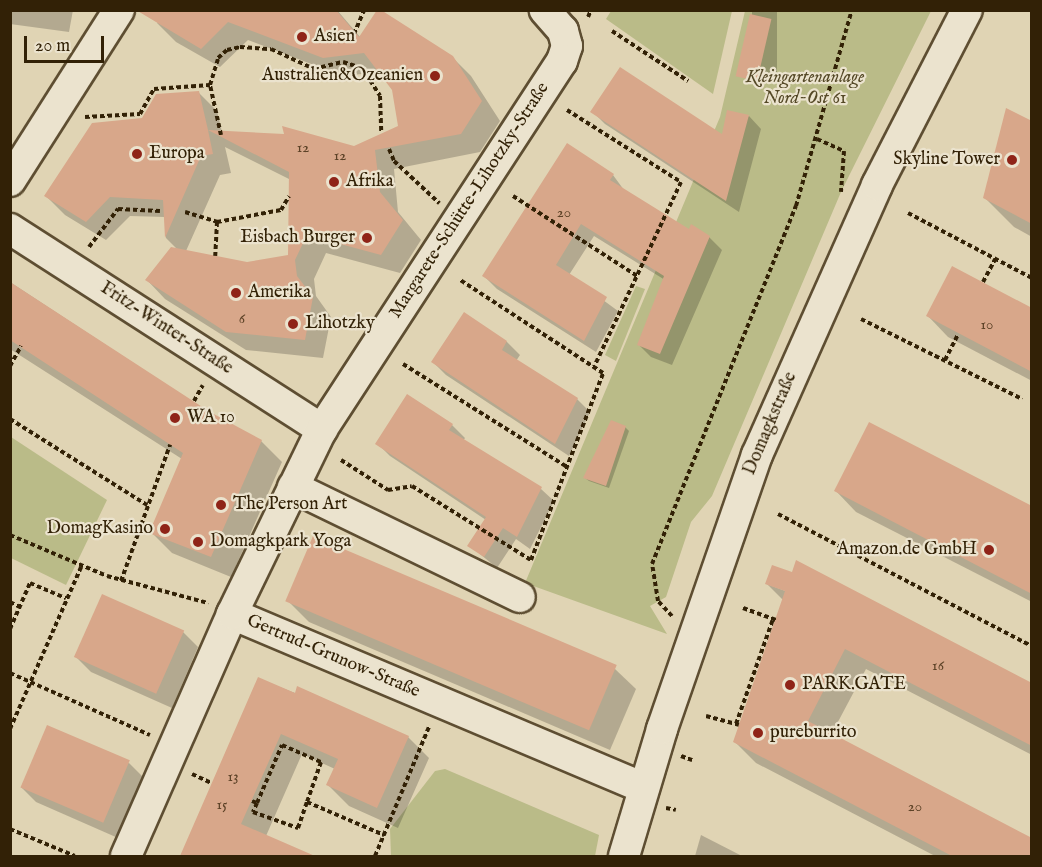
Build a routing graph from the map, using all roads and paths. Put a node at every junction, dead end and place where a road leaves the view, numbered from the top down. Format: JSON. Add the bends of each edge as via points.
{"nodes":[{"id":1,"x":119,"y":10,"type":"edge"},
{"id":2,"x":364,"y":10,"type":"edge"},
{"id":3,"x":545,"y":10,"type":"edge"},
{"id":4,"x":591,"y":10,"type":"edge"},
{"id":5,"x":852,"y":10,"type":"edge"},
{"id":6,"x":967,"y":10,"type":"edge"},
{"id":7,"x":588,"y":16,"type":"dead end"},
{"id":8,"x":612,"y":32,"type":"dead end"},
{"id":9,"x":351,"y":40,"type":"dead end"},
{"id":10,"x":346,"y":55,"type":"dead end"},
{"id":11,"x":343,"y":62,"type":"junction"},
{"id":12,"x":688,"y":81,"type":"dead end"},
{"id":13,"x":210,"y":86,"type":"junction"},
{"id":14,"x":567,"y":110,"type":"dead end"},
{"id":15,"x":72,"y":118,"type":"dead end"},
{"id":16,"x":381,"y":133,"type":"dead end"},
{"id":17,"x":221,"y":135,"type":"dead end"},
{"id":18,"x":817,"y":139,"type":"junction"},
{"id":19,"x":389,"y":149,"type":"dead end"},
{"id":20,"x":10,"y":181,"type":"edge"},
{"id":21,"x":847,"y":195,"type":"dead end"},
{"id":22,"x":289,"y":196,"type":"dead end"},
{"id":23,"x":513,"y":196,"type":"dead end"},
{"id":24,"x":441,"y":204,"type":"dead end"},
{"id":25,"x":160,"y":211,"type":"dead end"},
{"id":26,"x":185,"y":212,"type":"dead end"},
{"id":27,"x":908,"y":213,"type":"dead end"},
{"id":28,"x":217,"y":222,"type":"junction"},
{"id":29,"x":10,"y":230,"type":"edge"},
{"id":30,"x":88,"y":247,"type":"dead end"},
{"id":31,"x":214,"y":256,"type":"dead end"},
{"id":32,"x":995,"y":259,"type":"junction"},
{"id":33,"x":637,"y":276,"type":"junction"},
{"id":34,"x":1032,"y":278,"type":"edge"},
{"id":35,"x":459,"y":279,"type":"dead end"},
{"id":36,"x":984,"y":282,"type":"dead end"},
{"id":37,"x":861,"y":320,"type":"dead end"},
{"id":38,"x":958,"y":334,"type":"dead end"},
{"id":39,"x":21,"y":346,"type":"dead end"},
{"id":40,"x":945,"y":360,"type":"junction"},
{"id":41,"x":404,"y":364,"type":"dead end"},
{"id":42,"x":10,"y":366,"type":"edge"},
{"id":43,"x":594,"y":367,"type":"junction"},
{"id":44,"x":1022,"y":399,"type":"dead end"},
{"id":45,"x":10,"y":418,"type":"edge"},
{"id":46,"x":322,"y":429,"type":"junction"},
{"id":47,"x":170,"y":445,"type":"dead end"},
{"id":48,"x":341,"y":460,"type":"dead end"},
{"id":49,"x":567,"y":467,"type":"junction"},
{"id":50,"x":293,"y":487,"type":"junction"},
{"id":51,"x":147,"y":505,"type":"junction"},
{"id":52,"x":778,"y":514,"type":"dead end"},
{"id":53,"x":10,"y":535,"type":"edge"},
{"id":54,"x":81,"y":567,"type":"junction"},
{"id":55,"x":121,"y":581,"type":"junction"},
{"id":56,"x":520,"y":597,"type":"dead end"},
{"id":57,"x":66,"y":598,"type":"junction"},
{"id":58,"x":204,"y":601,"type":"dead end"},
{"id":59,"x":10,"y":602,"type":"edge"},
{"id":60,"x":20,"y":607,"type":"junction"},
{"id":61,"x":743,"y":608,"type":"dead end"},
{"id":62,"x":232,"y":614,"type":"junction"},
{"id":63,"x":680,"y":625,"type":"dead end"},
{"id":64,"x":10,"y":628,"type":"edge"},
{"id":65,"x":1032,"y":646,"type":"edge"},
{"id":66,"x":10,"y":673,"type":"edge"},
{"id":67,"x":31,"y":682,"type":"junction"},
{"id":68,"x":439,"y":702,"type":"junction"},
{"id":69,"x":706,"y":716,"type":"dead end"},
{"id":70,"x":10,"y":729,"type":"edge"},
{"id":71,"x":151,"y":735,"type":"dead end"},
{"id":72,"x":644,"y":788,"type":"junction"},
{"id":73,"x":307,"y":802,"type":"junction"},
{"id":74,"x":10,"y":829,"type":"edge"},
{"id":75,"x":384,"y":835,"type":"junction"},
{"id":76,"x":75,"y":856,"type":"edge"},
{"id":77,"x":126,"y":856,"type":"edge"},
{"id":78,"x":375,"y":856,"type":"edge"},
{"id":79,"x":624,"y":856,"type":"edge"}],
"edges":[{"from":1,"to":20,"type":"street"},
{"from":2,"to":9,"type":"path"},
{"from":3,"to":46,"type":"street","name":"Margarete-Schütte-Lihotzky-Straße","via":[[563,31],[567,46],[562,61]]},
{"from":4,"to":7,"type":"path"},
{"from":5,"to":18,"type":"path"},
{"from":6,"to":72,"type":"street","name":"Domagkstraße","via":[[877,185],[757,455]]},
{"from":8,"to":12,"type":"path"},
{"from":10,"to":11,"type":"path"},
{"from":11,"to":13,"type":"path","via":[[314,69],[271,49],[240,47],[227,50],[218,58]]},
{"from":11,"to":16,"type":"path","via":[[362,68],[374,82],[380,96]]},
{"from":13,"to":15,"type":"path","via":[[154,89],[140,114]]},
{"from":13,"to":17,"type":"path"},
{"from":14,"to":33,"type":"path","via":[[681,182]]},
{"from":18,"to":21,"type":"path","via":[[844,151],[841,192]]},
{"from":18,"to":63,"type":"path","via":[[796,206],[652,564],[658,601]]},
{"from":19,"to":24,"type":"path","via":[[394,161]]},
{"from":22,"to":28,"type":"path","via":[[281,210]]},
{"from":23,"to":33,"type":"path"},
{"from":25,"to":30,"type":"path","via":[[118,209]]},
{"from":26,"to":28,"type":"path"},
{"from":27,"to":32,"type":"path"},
{"from":28,"to":31,"type":"path"},
{"from":29,"to":46,"type":"street","name":"Fritz-Winter-Straße"},
{"from":32,"to":34,"type":"path"},
{"from":32,"to":36,"type":"path"},
{"from":33,"to":43,"type":"path"},
{"from":35,"to":43,"type":"path"},
{"from":37,"to":40,"type":"path"},
{"from":38,"to":40,"type":"path"},
{"from":39,"to":42,"type":"path"},
{"from":40,"to":44,"type":"path"},
{"from":41,"to":49,"type":"path"},
{"from":43,"to":49,"type":"path","via":[[603,373]]},
{"from":45,"to":51,"type":"path"},
{"from":46,"to":50,"type":"street","name":"Margarete-Schütte-Lihotzky-Straße"},
{"from":47,"to":51,"type":"path"},
{"from":48,"to":49,"type":"path","via":[[388,490],[412,486],[531,560]]},
{"from":50,"to":56,"type":"street"},
{"from":50,"to":62,"type":"street","name":"Margarete-Schütte-Lihotzky-Straße"},
{"from":51,"to":55,"type":"path"},
{"from":52,"to":65,"type":"path"},
{"from":53,"to":54,"type":"path"},
{"from":54,"to":55,"type":"path"},
{"from":54,"to":57,"type":"path"},
{"from":55,"to":58,"type":"path"},
{"from":57,"to":60,"type":"path","via":[[30,583]]},
{"from":57,"to":67,"type":"path"},
{"from":59,"to":60,"type":"path"},
{"from":60,"to":64,"type":"path"},
{"from":61,"to":69,"type":"path","via":[[774,620],[738,724]]},
{"from":62,"to":68,"type":"street","name":"Gertrud-Grunow-Straße"},
{"from":62,"to":77,"type":"street","name":"Gertrud-Grunow-Straße"},
{"from":66,"to":67,"type":"path"},
{"from":67,"to":70,"type":"path"},
{"from":67,"to":71,"type":"path"},
{"from":68,"to":72,"type":"street","name":"Gertrud-Grunow-Straße"},
{"from":68,"to":75,"type":"path"},
{"from":72,"to":79,"type":"street","name":"Domagkstraße"},
{"from":73,"to":73,"type":"path","via":[[298,828],[253,812],[254,802],[282,745],[321,762]]},
{"from":73,"to":75,"type":"path"},
{"from":74,"to":76,"type":"path"},
{"from":75,"to":78,"type":"path"}]}
